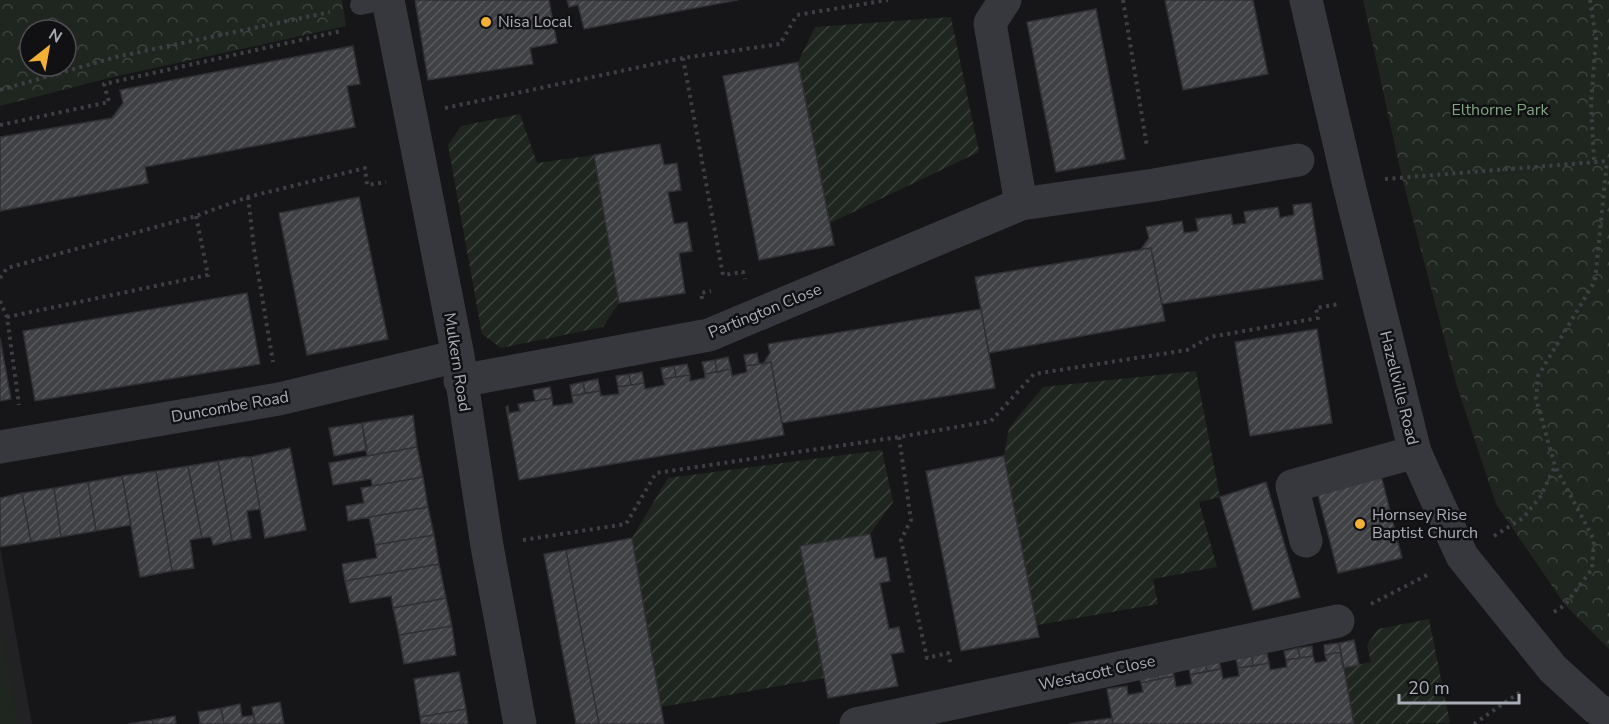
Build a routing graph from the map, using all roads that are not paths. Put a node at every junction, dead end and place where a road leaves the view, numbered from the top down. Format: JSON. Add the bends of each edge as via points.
{"nodes":[{"id":1,"x":1005,"y":0,"type":"edge"},
{"id":2,"x":1306,"y":0,"type":"edge"},
{"id":3,"x":378,"y":2,"type":"edge"},
{"id":4,"x":1298,"y":160,"type":"dead end"},
{"id":5,"x":1021,"y":204,"type":"junction"},
{"id":6,"x":459,"y":369,"type":"junction"},
{"id":7,"x":0,"y":447,"type":"edge"},
{"id":8,"x":1415,"y":452,"type":"junction"},
{"id":9,"x":1306,"y":541,"type":"dead end"},
{"id":10,"x":1338,"y":621,"type":"road end"},
{"id":11,"x":1609,"y":716,"type":"edge"},
{"id":12,"x":520,"y":724,"type":"edge"},
{"id":13,"x":856,"y":724,"type":"edge"}],
"edges":[{"from":1,"to":5,"type":"street","via":[[990,23]]},
{"from":2,"to":8,"type":"street","name":"Hazellville Road"},
{"from":3,"to":6,"type":"street","name":"Mulkern Road","via":[[410,116]]},
{"from":4,"to":5,"type":"street","name":"Partington Close"},
{"from":5,"to":6,"type":"street","name":"Partington Close","via":[[709,335]]},
{"from":6,"to":7,"type":"street","name":"Duncombe Road"},
{"from":6,"to":12,"type":"street","name":"Mulkern Road"},
{"from":8,"to":9,"type":"street","via":[[1292,486]]},
{"from":8,"to":11,"type":"street","name":"Hazellville Road","via":[[1462,556],[1553,669]]},
{"from":10,"to":13,"type":"street","name":"Westacott Close"}]}
